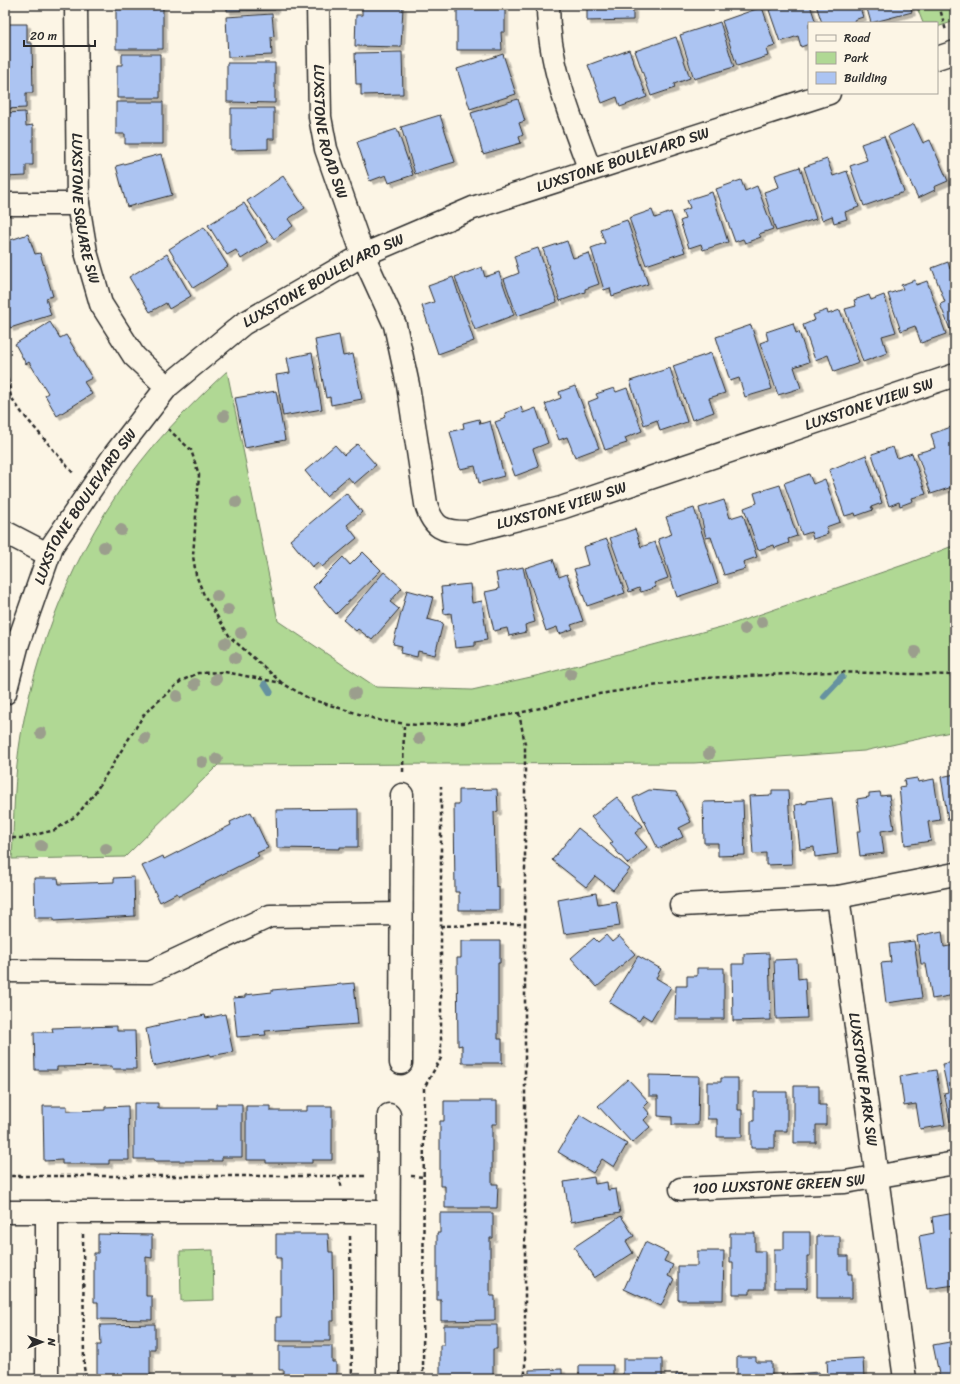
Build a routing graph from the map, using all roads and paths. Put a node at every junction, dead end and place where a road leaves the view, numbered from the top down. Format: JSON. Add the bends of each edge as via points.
{"nodes":[{"id":1,"x":76,"y":5,"type":"edge"},
{"id":2,"x":318,"y":5,"type":"edge"},
{"id":3,"x":548,"y":5,"type":"edge"},
{"id":4,"x":826,"y":94,"type":"edge"},
{"id":5,"x":590,"y":170,"type":"junction"},
{"id":6,"x":5,"y":204,"type":"edge"},
{"id":7,"x":78,"y":204,"type":"junction"},
{"id":8,"x":362,"y":255,"type":"junction"},
{"id":9,"x":5,"y":366,"type":"edge"},
{"id":10,"x":955,"y":376,"type":"edge"},
{"id":11,"x":167,"y":387,"type":"junction"},
{"id":12,"x":168,"y":429,"type":"dead end"},
{"id":13,"x":89,"y":491,"type":"junction"},
{"id":14,"x":5,"y":532,"type":"edge"},
{"id":15,"x":49,"y":555,"type":"junction"},
{"id":16,"x":955,"y":675,"type":"edge"},
{"id":17,"x":282,"y":683,"type":"junction"},
{"id":18,"x":5,"y":693,"type":"edge"},
{"id":19,"x":519,"y":713,"type":"junction"},
{"id":20,"x":404,"y":724,"type":"junction"},
{"id":21,"x":403,"y":769,"type":"dead end"},
{"id":22,"x":441,"y":786,"type":"dead end"},
{"id":23,"x":402,"y":795,"type":"dead end"},
{"id":24,"x":5,"y":838,"type":"edge"},
{"id":25,"x":955,"y":874,"type":"edge"},
{"id":26,"x":838,"y":897,"type":"junction"},
{"id":27,"x":681,"y":905,"type":"dead end"},
{"id":28,"x":401,"y":914,"type":"junction"},
{"id":29,"x":525,"y":924,"type":"junction"},
{"id":30,"x":440,"y":926,"type":"junction"},
{"id":31,"x":5,"y":971,"type":"edge"},
{"id":32,"x":401,"y":1063,"type":"dead end"},
{"id":33,"x":389,"y":1116,"type":"dead end"},
{"id":34,"x":955,"y":1163,"type":"edge"},
{"id":35,"x":11,"y":1176,"type":"dead end"},
{"id":36,"x":340,"y":1176,"type":"junction"},
{"id":37,"x":388,"y":1176,"type":"junction"},
{"id":38,"x":424,"y":1176,"type":"junction"},
{"id":39,"x":878,"y":1177,"type":"junction"},
{"id":40,"x":681,"y":1189,"type":"dead end"},
{"id":41,"x":5,"y":1212,"type":"edge"},
{"id":42,"x":47,"y":1212,"type":"junction"},
{"id":43,"x":83,"y":1212,"type":"junction"},
{"id":44,"x":347,"y":1212,"type":"junction"},
{"id":45,"x":388,"y":1212,"type":"junction"},
{"id":46,"x":47,"y":1379,"type":"edge"},
{"id":47,"x":86,"y":1379,"type":"edge"},
{"id":48,"x":352,"y":1379,"type":"edge"},
{"id":49,"x":388,"y":1379,"type":"edge"},
{"id":50,"x":423,"y":1379,"type":"edge"},
{"id":51,"x":525,"y":1379,"type":"edge"},
{"id":52,"x":905,"y":1379,"type":"edge"}],
"edges":[{"from":1,"to":7,"type":"street","name":"LUXSTONE SQUARE SW"},
{"from":2,"to":8,"type":"street","name":"LUXSTONE ROAD SW","via":[[320,117],[326,149]]},
{"from":3,"to":5,"type":"street","via":[[554,63],[565,104]]},
{"from":4,"to":5,"type":"street","name":"LUXSTONE BOULEVARD SW"},
{"from":5,"to":8,"type":"street","name":"LUXSTONE BOULEVARD SW","via":[[472,208]]},
{"from":6,"to":7,"type":"street"},
{"from":7,"to":11,"type":"street","name":"LUXSTONE SQUARE SW","via":[[86,252],[101,304],[134,356]]},
{"from":8,"to":10,"type":"street","name":"LUXSTONE VIEW SW","via":[[395,325],[408,385],[430,519],[439,527],[452,532],[467,532],[561,508]]},
{"from":8,"to":11,"type":"street","name":"LUXSTONE BOULEVARD SW","via":[[243,324]]},
{"from":9,"to":13,"type":"path","via":[[11,397]]},
{"from":11,"to":13,"type":"street","name":"LUXSTONE BOULEVARD SW"},
{"from":12,"to":17,"type":"path","via":[[191,450],[199,475],[193,556],[196,575],[204,595],[230,637]]},
{"from":13,"to":15,"type":"street","name":"LUXSTONE BOULEVARD SW","via":[[52,546]]},
{"from":14,"to":15,"type":"street"},
{"from":15,"to":18,"type":"street","name":"LUXSTONE BOULEVARD SW","via":[[18,643]]},
{"from":16,"to":19,"type":"path","via":[[830,672],[704,678],[599,694]]},
{"from":17,"to":20,"type":"path","via":[[310,699],[382,721]]},
{"from":17,"to":24,"type":"path","via":[[225,672],[198,673],[181,682],[145,713],[94,794],[77,814],[56,830],[22,838]]},
{"from":19,"to":20,"type":"path","via":[[463,723]]},
{"from":19,"to":29,"type":"path","via":[[525,744]]},
{"from":20,"to":21,"type":"path"},
{"from":22,"to":30,"type":"path"},
{"from":23,"to":28,"type":"street"},
{"from":25,"to":26,"type":"street"},
{"from":26,"to":27,"type":"street"},
{"from":26,"to":39,"type":"street","name":"LUXSTONE PARK SW"},
{"from":28,"to":31,"type":"street","via":[[270,916],[150,972]]},
{"from":28,"to":32,"type":"street"},
{"from":29,"to":30,"type":"path"},
{"from":29,"to":51,"type":"path"},
{"from":30,"to":38,"type":"path","via":[[441,1058],[424,1088]]},
{"from":33,"to":37,"type":"street"},
{"from":34,"to":39,"type":"street","name":"100 LUXSTONE GREEN SW"},
{"from":35,"to":36,"type":"path"},
{"from":36,"to":37,"type":"path"},
{"from":36,"to":44,"type":"path"},
{"from":37,"to":38,"type":"path"},
{"from":37,"to":45,"type":"street"},
{"from":38,"to":50,"type":"path"},
{"from":39,"to":40,"type":"street","name":"100 LUXSTONE GREEN SW","via":[[845,1182]]},
{"from":39,"to":52,"type":"street","name":"LUXSTONE PARK SW"},
{"from":41,"to":42,"type":"street"},
{"from":42,"to":43,"type":"street"},
{"from":42,"to":46,"type":"street"},
{"from":43,"to":44,"type":"street"},
{"from":43,"to":47,"type":"path"},
{"from":44,"to":45,"type":"street"},
{"from":44,"to":48,"type":"path","via":[[352,1244]]},
{"from":45,"to":49,"type":"street"}]}
